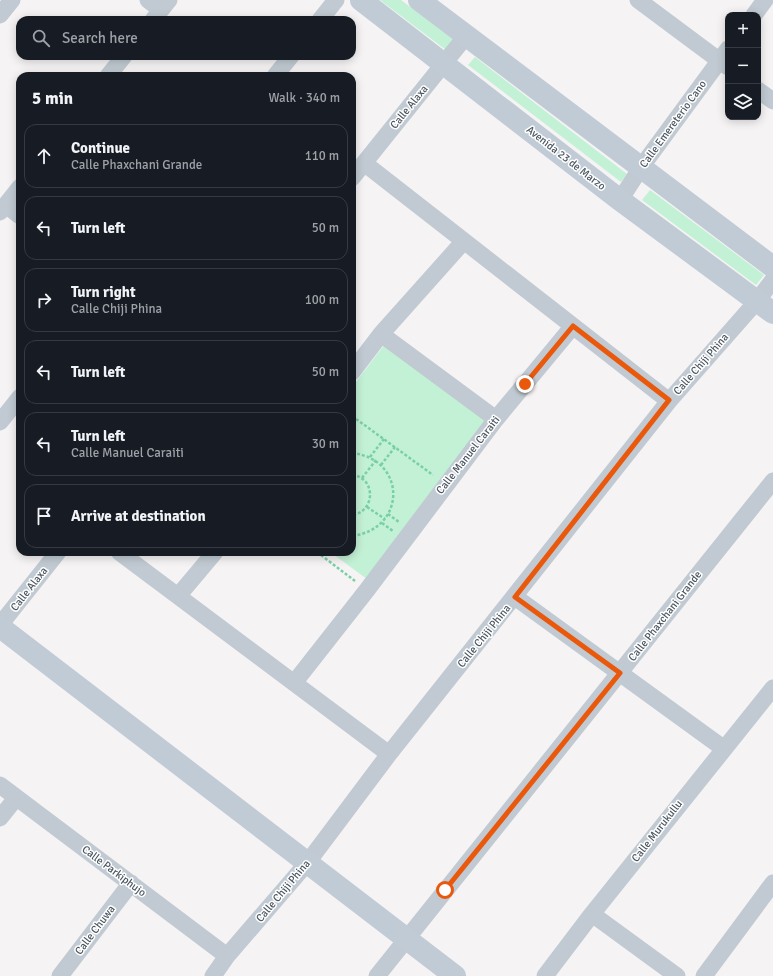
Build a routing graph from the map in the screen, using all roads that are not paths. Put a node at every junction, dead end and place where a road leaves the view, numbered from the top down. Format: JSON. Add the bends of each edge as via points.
{"nodes":[{"id":1,"x":12,"y":0,"type":"edge"},
{"id":2,"x":336,"y":0,"type":"edge"},
{"id":3,"x":361,"y":0,"type":"edge"},
{"id":4,"x":419,"y":0,"type":"edge"},
{"id":5,"x":638,"y":0,"type":"edge"},
{"id":6,"x":765,"y":0,"type":"edge"},
{"id":7,"x":756,"y":12,"type":"edge"},
{"id":8,"x":0,"y":15,"type":"edge"},
{"id":9,"x":323,"y":16,"type":"edge"},
{"id":10,"x":466,"y":36,"type":"junction"},
{"id":11,"x":725,"y":59,"type":"edge"},
{"id":12,"x":121,"y":60,"type":"edge"},
{"id":13,"x":288,"y":60,"type":"edge"},
{"id":14,"x":445,"y":64,"type":"junction"},
{"id":15,"x":111,"y":72,"type":"edge"},
{"id":16,"x":278,"y":72,"type":"edge"},
{"id":17,"x":761,"y":92,"type":"edge"},
{"id":18,"x":773,"y":101,"type":"edge"},
{"id":19,"x":364,"y":163,"type":"junction"},
{"id":20,"x":642,"y":166,"type":"junction"},
{"id":21,"x":356,"y":173,"type":"edge"},
{"id":22,"x":16,"y":192,"type":"edge"},
{"id":23,"x":620,"y":200,"type":"junction"},
{"id":24,"x":3,"y":208,"type":"edge"},
{"id":25,"x":16,"y":214,"type":"edge"},
{"id":26,"x":464,"y":240,"type":"junction"},
{"id":27,"x":773,"y":267,"type":"edge"},
{"id":28,"x":773,"y":280,"type":"edge"},
{"id":29,"x":765,"y":307,"type":"edge"},
{"id":30,"x":573,"y":326,"type":"junction"},
{"id":31,"x":381,"y":334,"type":"junction"},
{"id":32,"x":356,"y":367,"type":"edge"},
{"id":33,"x":669,"y":400,"type":"junction"},
{"id":34,"x":16,"y":402,"type":"edge"},
{"id":35,"x":496,"y":419,"type":"junction"},
{"id":36,"x":0,"y":422,"type":"edge"},
{"id":37,"x":773,"y":481,"type":"edge"},
{"id":38,"x":55,"y":556,"type":"edge"},
{"id":39,"x":124,"y":556,"type":"edge"},
{"id":40,"x":212,"y":556,"type":"edge"},
{"id":41,"x":178,"y":596,"type":"junction"},
{"id":42,"x":515,"y":597,"type":"junction"},
{"id":43,"x":0,"y":626,"type":"edge"},
{"id":44,"x":620,"y":673,"type":"junction"},
{"id":45,"x":294,"y":683,"type":"junction"},
{"id":46,"x":773,"y":688,"type":"edge"},
{"id":47,"x":723,"y":748,"type":"junction"},
{"id":48,"x":389,"y":754,"type":"junction"},
{"id":49,"x":0,"y":785,"type":"edge"},
{"id":50,"x":16,"y":798,"type":"junction"},
{"id":51,"x":0,"y":818,"type":"edge"},
{"id":52,"x":308,"y":862,"type":"junction"},
{"id":53,"x":130,"y":883,"type":"junction"},
{"id":54,"x":770,"y":891,"type":"edge"},
{"id":55,"x":592,"y":914,"type":"junction"},
{"id":56,"x":407,"y":938,"type":"junction"},
{"id":57,"x":227,"y":956,"type":"junction"},
{"id":58,"x":60,"y":976,"type":"edge"},
{"id":59,"x":213,"y":976,"type":"edge"},
{"id":60,"x":377,"y":976,"type":"edge"},
{"id":61,"x":455,"y":976,"type":"edge"},
{"id":62,"x":545,"y":976,"type":"edge"},
{"id":63,"x":677,"y":976,"type":"edge"},
{"id":64,"x":704,"y":976,"type":"edge"}],
"edges":[{"from":1,"to":8,"type":"street"},
{"from":2,"to":9,"type":"street"},
{"from":3,"to":14,"type":"street","name":"Avenida 23 de Marzo"},
{"from":4,"to":10,"type":"street"},
{"from":5,"to":11,"type":"street"},
{"from":6,"to":7,"type":"street"},
{"from":10,"to":14,"type":"street","name":"Calle Alaxa"},
{"from":10,"to":20,"type":"street"},
{"from":11,"to":20,"type":"street","name":"Calle Emereterio Cano"},
{"from":12,"to":15,"type":"street"},
{"from":13,"to":16,"type":"street"},
{"from":14,"to":19,"type":"street","name":"Calle Alaxa"},
{"from":14,"to":23,"type":"street","name":"Avenida 23 de Marzo"},
{"from":17,"to":18,"type":"street"},
{"from":19,"to":21,"type":"street","name":"Calle Alaxa"},
{"from":19,"to":26,"type":"street"},
{"from":20,"to":23,"type":"street","name":"Calle Emereterio Cano"},
{"from":20,"to":27,"type":"street"},
{"from":22,"to":24,"type":"street"},
{"from":23,"to":29,"type":"street","name":"Avenida 23 de Marzo"},
{"from":24,"to":25,"type":"street"},
{"from":26,"to":30,"type":"street"},
{"from":26,"to":31,"type":"street"},
{"from":28,"to":29,"type":"street","name":"Calle Chiji Phina"},
{"from":29,"to":33,"type":"street","name":"Calle Chiji Phina"},
{"from":30,"to":33,"type":"street"},
{"from":30,"to":35,"type":"street","name":"Calle Manuel Caraiti"},
{"from":31,"to":32,"type":"street"},
{"from":31,"to":35,"type":"street"},
{"from":33,"to":42,"type":"street","name":"Calle Chiji Phina"},
{"from":34,"to":36,"type":"street"},
{"from":35,"to":45,"type":"street","name":"Calle Manuel Caraiti"},
{"from":37,"to":44,"type":"street","name":"Calle Phaxchani Grande"},
{"from":38,"to":43,"type":"street","name":"Calle Alaxa"},
{"from":39,"to":41,"type":"street"},
{"from":40,"to":41,"type":"street"},
{"from":41,"to":45,"type":"street"},
{"from":42,"to":44,"type":"street"},
{"from":42,"to":48,"type":"street","name":"Calle Chiji Phina"},
{"from":43,"to":52,"type":"street"},
{"from":44,"to":47,"type":"street"},
{"from":44,"to":56,"type":"street","name":"Calle Phaxchani Grande"},
{"from":45,"to":48,"type":"street"},
{"from":46,"to":47,"type":"street","name":"Calle Murukullu"},
{"from":47,"to":55,"type":"street","name":"Calle Murukullu"},
{"from":48,"to":52,"type":"street","name":"Calle Chiji Phina"},
{"from":49,"to":50,"type":"street","name":"Calle Parkiphujo"},
{"from":50,"to":51,"type":"street"},
{"from":50,"to":53,"type":"street","name":"Calle Parkiphujo"},
{"from":52,"to":56,"type":"street"},
{"from":52,"to":57,"type":"street","name":"Calle Chiji Phina"},
{"from":53,"to":57,"type":"street","name":"Calle Parkiphujo"},
{"from":53,"to":58,"type":"street","name":"Calle Chuwa"},
{"from":54,"to":64,"type":"street"},
{"from":55,"to":62,"type":"street","name":"Calle Murukullu"},
{"from":55,"to":63,"type":"street"},
{"from":56,"to":60,"type":"street","name":"Calle Phaxchani Grande"},
{"from":56,"to":61,"type":"street"},
{"from":57,"to":59,"type":"street","name":"Calle Chiji Phina"}]}
